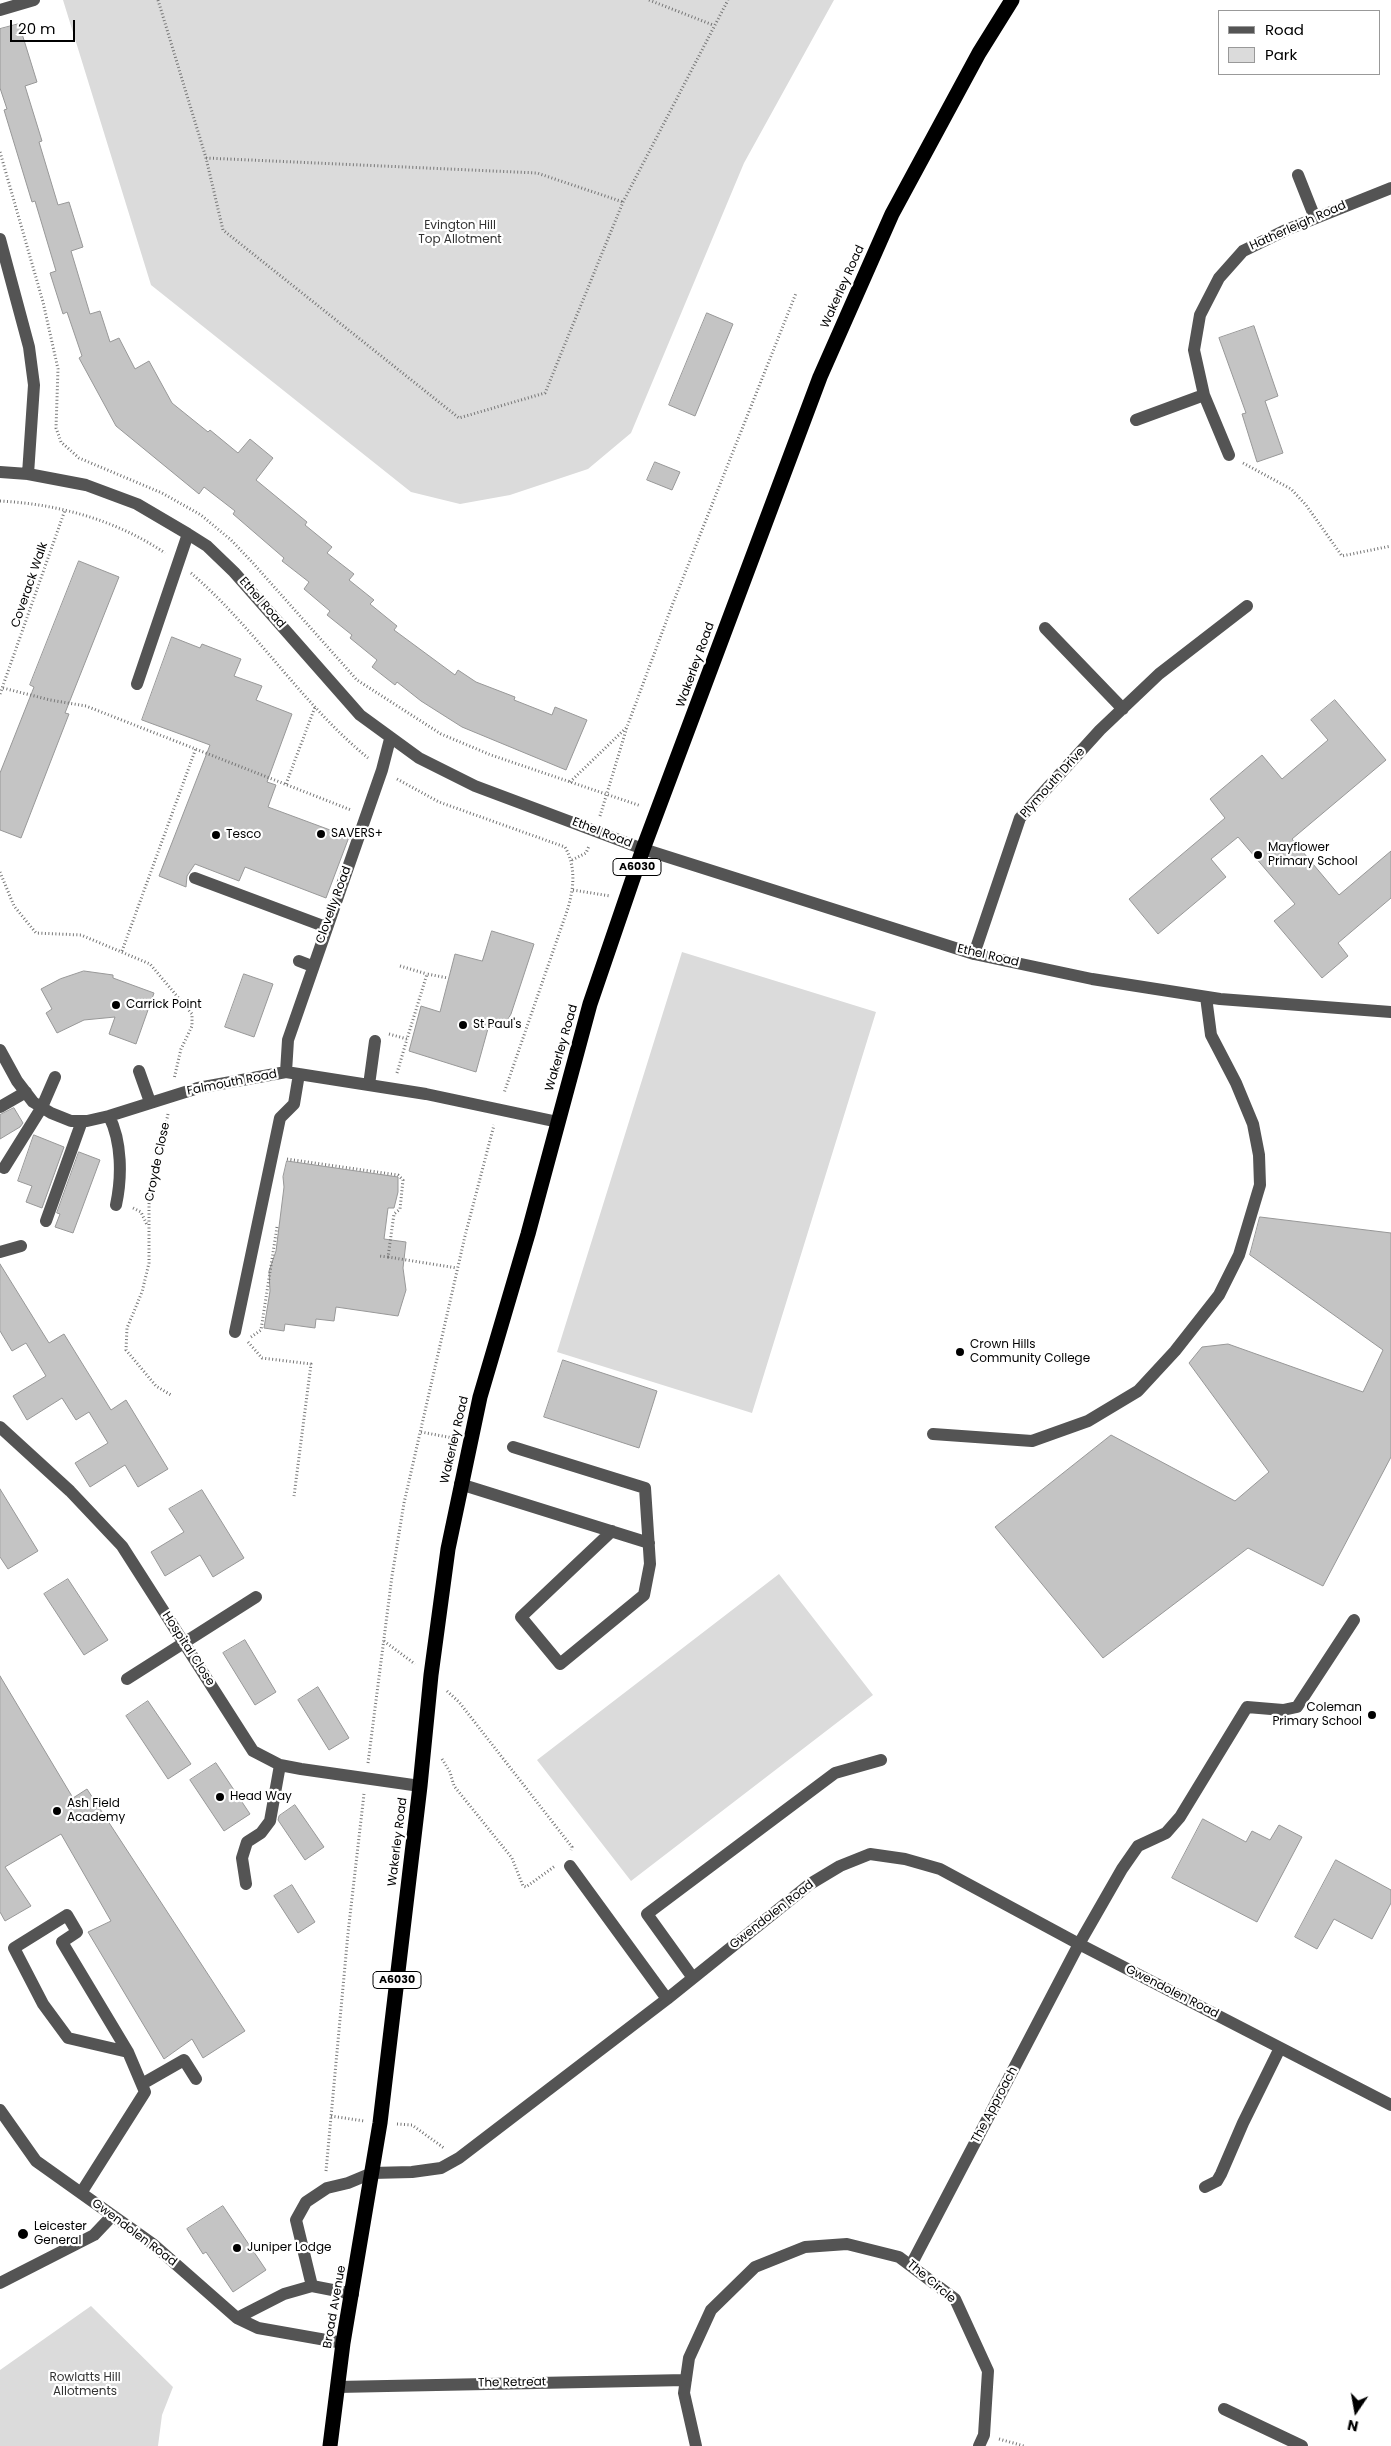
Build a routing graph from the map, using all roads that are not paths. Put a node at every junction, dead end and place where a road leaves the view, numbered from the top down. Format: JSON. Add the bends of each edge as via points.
{"nodes":[{"id":1,"x":34,"y":0,"type":"edge"},
{"id":2,"x":1012,"y":0,"type":"edge"},
{"id":3,"x":0,"y":10,"type":"edge"},
{"id":4,"x":1298,"y":175,"type":"dead end"},
{"id":5,"x":1391,"y":188,"type":"edge"},
{"id":6,"x":1314,"y":218,"type":"junction"},
{"id":7,"x":0,"y":239,"type":"edge"},
{"id":8,"x":1204,"y":395,"type":"junction"},
{"id":9,"x":1136,"y":420,"type":"dead end"},
{"id":10,"x":1229,"y":455,"type":"road end"},
{"id":11,"x":0,"y":472,"type":"edge"},
{"id":12,"x":28,"y":474,"type":"junction"},
{"id":13,"x":188,"y":534,"type":"junction"},
{"id":14,"x":1246,"y":606,"type":"dead end"},
{"id":15,"x":1045,"y":628,"type":"dead end"},
{"id":16,"x":137,"y":684,"type":"dead end"},
{"id":17,"x":1123,"y":708,"type":"junction"},
{"id":18,"x":390,"y":739,"type":"junction"},
{"id":19,"x":643,"y":849,"type":"junction"},
{"id":20,"x":195,"y":878,"type":"dead end"},
{"id":21,"x":326,"y":927,"type":"junction"},
{"id":22,"x":974,"y":954,"type":"junction"},
{"id":23,"x":299,"y":961,"type":"dead end"},
{"id":24,"x":312,"y":966,"type":"junction"},
{"id":25,"x":1206,"y":997,"type":"junction"},
{"id":26,"x":1391,"y":1012,"type":"edge"},
{"id":27,"x":375,"y":1041,"type":"dead end"},
{"id":28,"x":0,"y":1050,"type":"edge"},
{"id":29,"x":139,"y":1071,"type":"dead end"},
{"id":30,"x":286,"y":1072,"type":"junction"},
{"id":31,"x":299,"y":1074,"type":"junction"},
{"id":32,"x":55,"y":1077,"type":"dead end"},
{"id":33,"x":369,"y":1084,"type":"junction"},
{"id":34,"x":26,"y":1092,"type":"junction"},
{"id":35,"x":150,"y":1102,"type":"junction"},
{"id":36,"x":0,"y":1107,"type":"edge"},
{"id":37,"x":42,"y":1107,"type":"junction"},
{"id":38,"x":109,"y":1116,"type":"junction"},
{"id":39,"x":82,"y":1121,"type":"junction"},
{"id":40,"x":558,"y":1122,"type":"junction"},
{"id":41,"x":4,"y":1168,"type":"dead end"},
{"id":42,"x":116,"y":1205,"type":"road end"},
{"id":43,"x":46,"y":1221,"type":"dead end"},
{"id":44,"x":21,"y":1246,"type":"dead end"},
{"id":45,"x":0,"y":1252,"type":"edge"},
{"id":46,"x":235,"y":1332,"type":"dead end"},
{"id":47,"x":0,"y":1427,"type":"edge"},
{"id":48,"x":933,"y":1434,"type":"dead end"},
{"id":49,"x":514,"y":1447,"type":"dead end"},
{"id":50,"x":460,"y":1484,"type":"junction"},
{"id":51,"x":612,"y":1531,"type":"junction"},
{"id":52,"x":649,"y":1543,"type":"junction"},
{"id":53,"x":256,"y":1597,"type":"dead end"},
{"id":54,"x":1354,"y":1620,"type":"dead end"},
{"id":55,"x":185,"y":1642,"type":"junction"},
{"id":56,"x":127,"y":1679,"type":"dead end"},
{"id":57,"x":882,"y":1760,"type":"dead end"},
{"id":58,"x":280,"y":1764,"type":"junction"},
{"id":59,"x":420,"y":1786,"type":"junction"},
{"id":60,"x":570,"y":1866,"type":"road end"},
{"id":61,"x":246,"y":1884,"type":"dead end"},
{"id":62,"x":1079,"y":1944,"type":"junction"},
{"id":63,"x":693,"y":1978,"type":"junction"},
{"id":64,"x":667,"y":1999,"type":"junction"},
{"id":65,"x":1280,"y":2048,"type":"junction"},
{"id":66,"x":128,"y":2052,"type":"junction"},
{"id":67,"x":196,"y":2079,"type":"dead end"},
{"id":68,"x":142,"y":2084,"type":"junction"},
{"id":69,"x":1391,"y":2105,"type":"edge"},
{"id":70,"x":0,"y":2110,"type":"edge"},
{"id":71,"x":372,"y":2173,"type":"junction"},
{"id":72,"x":1205,"y":2188,"type":"dead end"},
{"id":73,"x":81,"y":2193,"type":"junction"},
{"id":74,"x":112,"y":2216,"type":"junction"},
{"id":75,"x":911,"y":2266,"type":"junction"},
{"id":76,"x":0,"y":2283,"type":"edge"},
{"id":77,"x":312,"y":2286,"type":"junction"},
{"id":78,"x":353,"y":2294,"type":"junction"},
{"id":79,"x":237,"y":2318,"type":"junction"},
{"id":80,"x":343,"y":2343,"type":"junction"},
{"id":81,"x":686,"y":2380,"type":"junction"},
{"id":82,"x":338,"y":2387,"type":"junction"},
{"id":83,"x":1224,"y":2408,"type":"dead end"},
{"id":84,"x":982,"y":2440,"type":"edge"},
{"id":85,"x":330,"y":2446,"type":"edge"},
{"id":86,"x":696,"y":2446,"type":"edge"},
{"id":87,"x":1302,"y":2446,"type":"edge"}],
"edges":[{"from":1,"to":3,"type":"street"},
{"from":2,"to":19,"type":"highway","name":"Wakerley Road","number":"A6030","via":[[974,61],[892,214],[820,377]]},
{"from":4,"to":6,"type":"street"},
{"from":5,"to":6,"type":"street","name":"Hatherleigh Road"},
{"from":6,"to":8,"type":"street","name":"Hatherleigh Road","via":[[1242,251],[1219,278],[1200,316],[1194,350]]},
{"from":7,"to":12,"type":"street","via":[[29,347],[34,384]]},
{"from":8,"to":9,"type":"street"},
{"from":8,"to":10,"type":"street","name":"Hatherleigh Road"},
{"from":11,"to":12,"type":"street","name":"Ethel Road"},
{"from":12,"to":13,"type":"street","name":"Ethel Road","via":[[86,485],[137,504]]},
{"from":13,"to":16,"type":"street"},
{"from":13,"to":18,"type":"street","name":"Ethel Road","via":[[207,546],[234,572],[324,677]]},
{"from":14,"to":17,"type":"street","name":"Plymouth Drive","via":[[1159,674]]},
{"from":15,"to":17,"type":"street"},
{"from":17,"to":22,"type":"street","name":"Plymouth Drive","via":[[1020,818]]},
{"from":18,"to":19,"type":"street","name":"Ethel Road","via":[[419,758],[475,786]]},
{"from":18,"to":21,"type":"street","name":"Clovelly Road"},
{"from":19,"to":22,"type":"street","name":"Ethel Road"},
{"from":19,"to":40,"type":"highway","name":"Wakerley Road","number":"A6030","via":[[590,1004]]},
{"from":20,"to":21,"type":"street"},
{"from":21,"to":24,"type":"street","name":"Clovelly Road"},
{"from":22,"to":25,"type":"street","name":"Ethel Road","via":[[1092,979]]},
{"from":23,"to":24,"type":"street"},
{"from":24,"to":30,"type":"street","name":"Clovelly Road","via":[[288,1040]]},
{"from":25,"to":26,"type":"street","name":"Ethel Road"},
{"from":25,"to":48,"type":"street","via":[[1211,1035],[1236,1083],[1252,1124],[1259,1155],[1260,1186],[1239,1255],[1219,1295],[1138,1391],[1088,1421],[1032,1441]]},
{"from":27,"to":33,"type":"street"},
{"from":28,"to":34,"type":"street","name":"Falmouth Road"},
{"from":29,"to":35,"type":"street"},
{"from":30,"to":31,"type":"street","name":"Falmouth Road"},
{"from":30,"to":35,"type":"street","name":"Falmouth Road"},
{"from":31,"to":33,"type":"street","name":"Falmouth Road"},
{"from":31,"to":46,"type":"street","via":[[294,1104],[280,1118]]},
{"from":32,"to":37,"type":"street"},
{"from":33,"to":40,"type":"street","name":"Falmouth Road"},
{"from":34,"to":36,"type":"street"},
{"from":34,"to":37,"type":"street","name":"Falmouth Road"},
{"from":35,"to":38,"type":"street","name":"Falmouth Road"},
{"from":37,"to":39,"type":"street","name":"Falmouth Road","via":[[71,1121]]},
{"from":37,"to":41,"type":"street"},
{"from":38,"to":39,"type":"street","name":"Falmouth Road"},
{"from":38,"to":42,"type":"street","via":[[116,1130],[119,1160]]},
{"from":39,"to":43,"type":"street"},
{"from":40,"to":50,"type":"highway","name":"Wakerley Road","number":"A6030","via":[[480,1397]]},
{"from":44,"to":45,"type":"street"},
{"from":47,"to":55,"type":"street","name":"Hospital Close","via":[[70,1491],[122,1546]]},
{"from":49,"to":52,"type":"street","via":[[645,1488]]},
{"from":50,"to":51,"type":"street"},
{"from":50,"to":59,"type":"highway","name":"Wakerley Road","number":"A6030","via":[[430,1675]]},
{"from":51,"to":52,"type":"street"},
{"from":51,"to":52,"type":"street","via":[[521,1617],[560,1664],[644,1595],[650,1564]]},
{"from":53,"to":55,"type":"street"},
{"from":54,"to":62,"type":"street","name":"The Approach","via":[[1297,1707],[1283,1710],[1246,1707],[1180,1817],[1166,1832],[1138,1846]]},
{"from":55,"to":56,"type":"street"},
{"from":55,"to":58,"type":"street","name":"Hospital Close","via":[[253,1751]]},
{"from":57,"to":63,"type":"street","via":[[835,1773],[647,1914]]},
{"from":58,"to":59,"type":"street","name":"Hospital Close"},
{"from":58,"to":61,"type":"street","via":[[270,1820],[261,1833],[247,1842],[242,1858]]},
{"from":59,"to":71,"type":"highway","name":"Wakerley Road","number":"A6030"},
{"from":60,"to":64,"type":"street"},
{"from":62,"to":63,"type":"street","name":"Gwendolen Road","via":[[940,1869],[870,1854],[840,1866],[810,1884]]},
{"from":62,"to":65,"type":"street","name":"Gwendolen Road"},
{"from":62,"to":75,"type":"street","name":"The Approach"},
{"from":63,"to":64,"type":"street","name":"Gwendolen Road"},
{"from":64,"to":71,"type":"street","name":"Gwendolen Road","via":[[459,2158],[441,2168]]},
{"from":65,"to":69,"type":"street","name":"Gwendolen Road"},
{"from":65,"to":72,"type":"street","via":[[1221,2174],[1217,2181]]},
{"from":66,"to":66,"type":"street","via":[[68,2038],[43,2004],[14,1948],[66,1915],[77,1932],[62,1942]]},
{"from":66,"to":68,"type":"street"},
{"from":67,"to":68,"type":"street","via":[[184,2060]]},
{"from":68,"to":73,"type":"street","via":[[145,2092]]},
{"from":70,"to":73,"type":"street","name":"Gwendolen Road","via":[[36,2161]]},
{"from":71,"to":77,"type":"street","via":[[325,2189],[306,2202],[296,2220]]},
{"from":71,"to":78,"type":"highway","name":"Broad Avenue","number":"A6030"},
{"from":73,"to":74,"type":"street","name":"Gwendolen Road"},
{"from":74,"to":76,"type":"street","via":[[94,2235]]},
{"from":74,"to":79,"type":"street","name":"Gwendolen Road","via":[[154,2245]]},
{"from":75,"to":81,"type":"street","name":"The Circle","via":[[899,2257],[848,2244],[804,2247],[756,2267],[711,2310],[689,2358]]},
{"from":75,"to":84,"type":"street","name":"The Circle","via":[[955,2299],[988,2371]]},
{"from":77,"to":78,"type":"street"},
{"from":77,"to":79,"type":"street","via":[[284,2294]]},
{"from":78,"to":80,"type":"highway","name":"Broad Avenue","number":"A6030"},
{"from":79,"to":80,"type":"street","name":"Gwendolen Road","via":[[258,2328]]},
{"from":80,"to":82,"type":"highway","name":"Broad Avenue","number":"A6030"},
{"from":81,"to":82,"type":"street","name":"The Retreat"},
{"from":81,"to":86,"type":"street","name":"The Circle","via":[[684,2393]]},
{"from":82,"to":85,"type":"highway","name":"Broad Avenue","number":"A6030"},
{"from":83,"to":87,"type":"street"}]}
